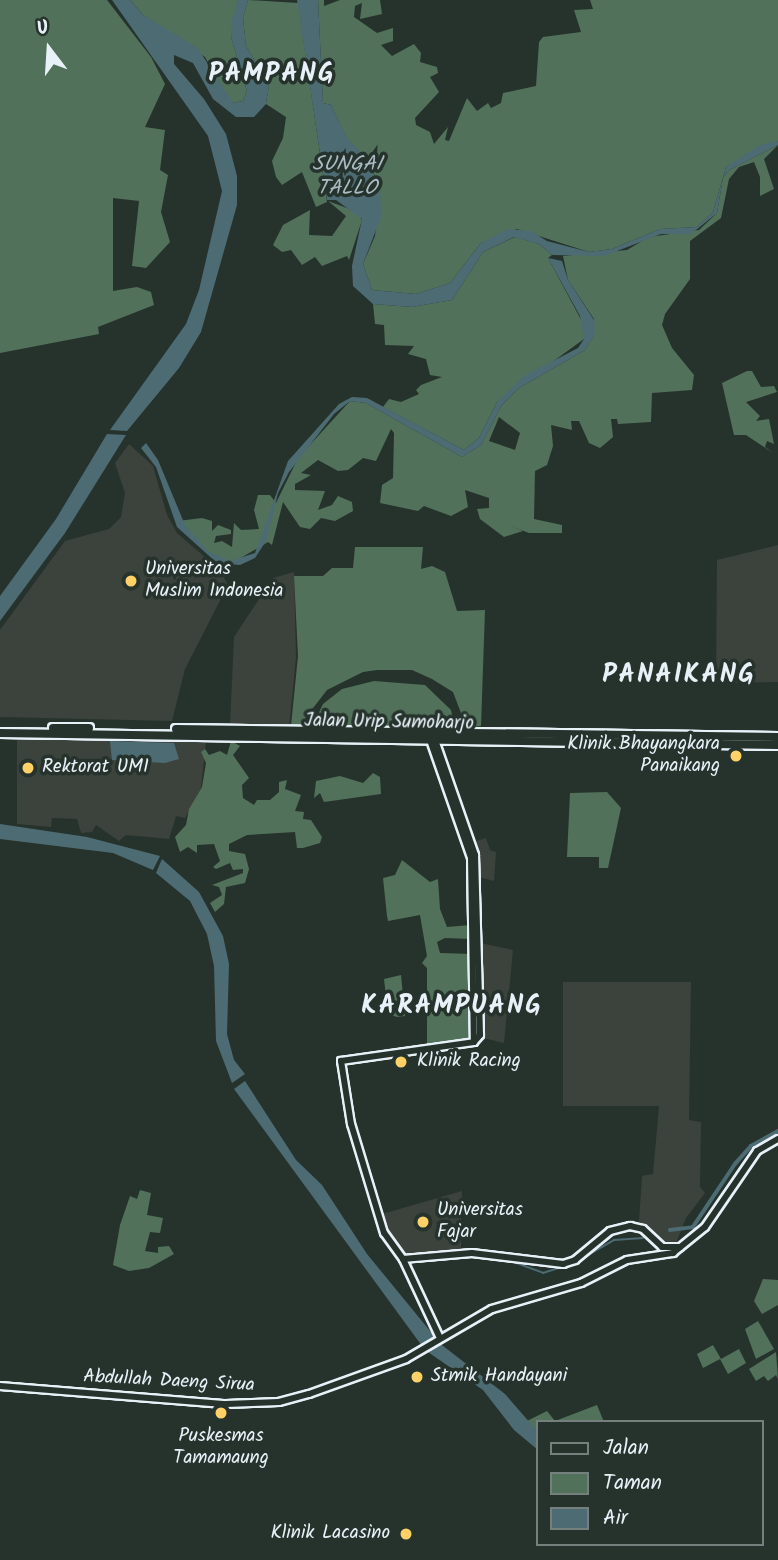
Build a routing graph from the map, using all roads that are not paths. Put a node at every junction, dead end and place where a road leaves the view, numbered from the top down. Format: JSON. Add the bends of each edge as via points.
{"nodes":[{"id":1,"x":0,"y":730,"type":"edge"},
{"id":2,"x":198,"y":732,"type":"junction"},
{"id":3,"x":521,"y":737,"type":"junction"},
{"id":4,"x":778,"y":737,"type":"edge"},
{"id":5,"x":610,"y":738,"type":"junction"},
{"id":6,"x":432,"y":740,"type":"junction"},
{"id":7,"x":778,"y":745,"type":"edge"},
{"id":8,"x":778,"y":1139,"type":"edge"},
{"id":9,"x":680,"y":1247,"type":"junction"},
{"id":10,"x":404,"y":1261,"type":"junction"},
{"id":11,"x":439,"y":1336,"type":"junction"},
{"id":12,"x":406,"y":1359,"type":"junction"},
{"id":13,"x":0,"y":1386,"type":"edge"}],
"edges":[{"from":1,"to":2,"type":"highway","name":"Jalan Urip Sumoharjo"},
{"from":2,"to":3,"type":"highway","name":"Jalan Urip Sumoharjo"},
{"from":2,"to":6,"type":"highway","name":"Jalan Urip Sumoharjo"},
{"from":3,"to":5,"type":"highway","name":"Jalan Urip Sumoharjo"},
{"from":3,"to":6,"type":"highway","name":"Jalan Urip Sumoharjo"},
{"from":4,"to":5,"type":"highway","name":"Jalan Urip Sumoharjo"},
{"from":5,"to":7,"type":"highway","name":"Jalan Urip Sumoharjo"},
{"from":6,"to":10,"type":"main road","via":[[475,855],[480,1038],[341,1061],[351,1125],[384,1233]]},
{"from":8,"to":9,"type":"main road","via":[[757,1151],[705,1227]]},
{"from":9,"to":10,"type":"main road","via":[[662,1247],[646,1232],[630,1226],[610,1231],[575,1260],[563,1264],[486,1254]]},
{"from":9,"to":11,"type":"main road","name":"Abdullah Daeng Sirua","via":[[664,1257],[627,1260],[574,1285],[492,1308]]},
{"from":10,"to":11,"type":"main road"},
{"from":11,"to":12,"type":"main road"},
{"from":11,"to":12,"type":"main road","name":"Abdullah Daeng Sirua"},
{"from":12,"to":13,"type":"main road","name":"Abdullah Daeng Sirua","via":[[309,1394],[272,1402],[214,1403]]}]}
